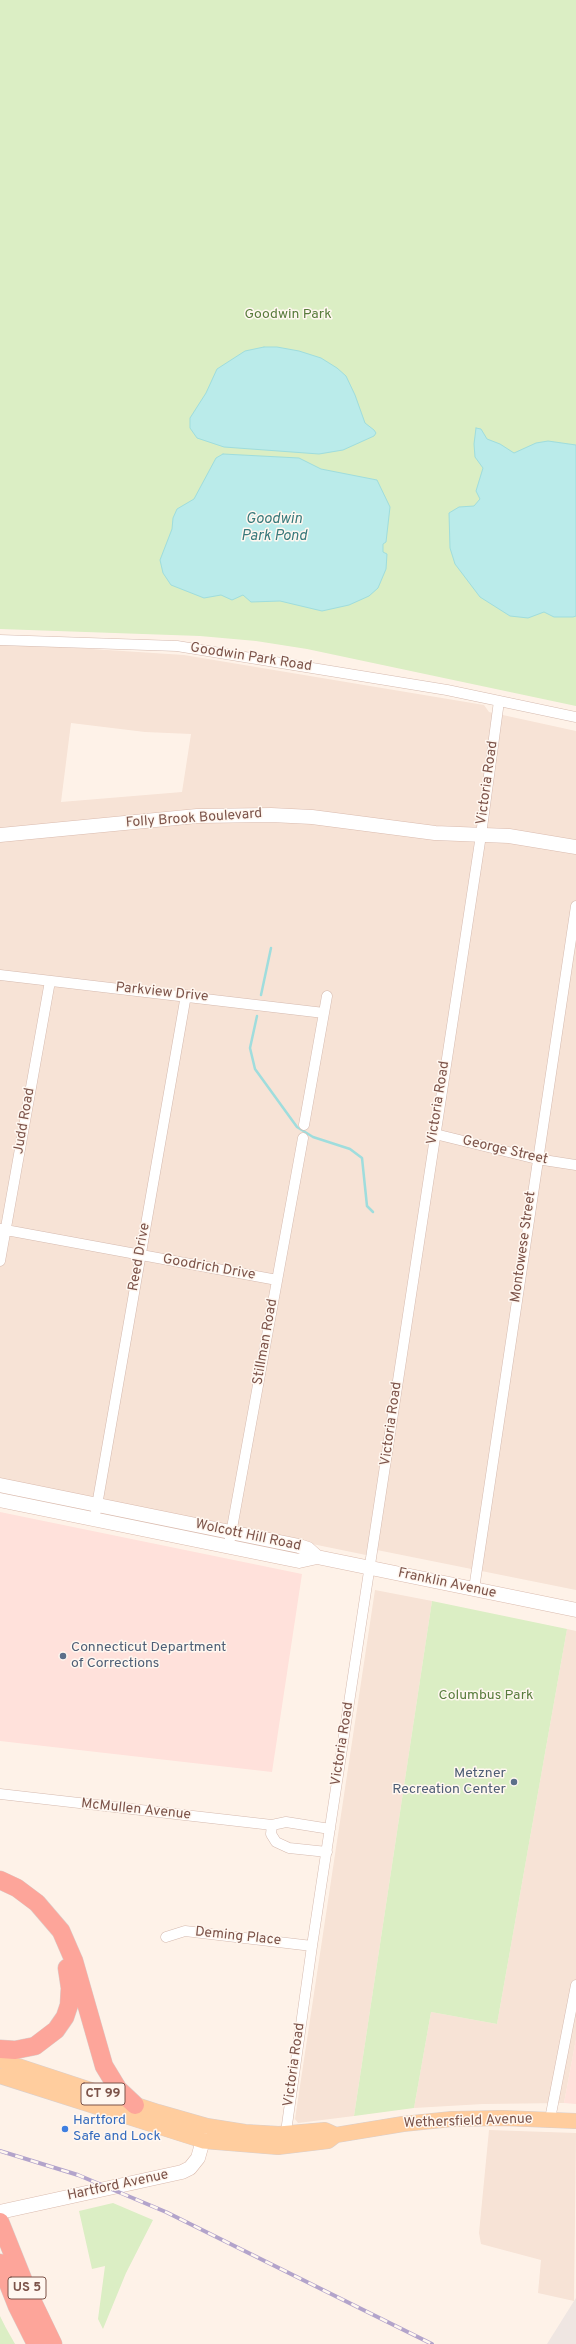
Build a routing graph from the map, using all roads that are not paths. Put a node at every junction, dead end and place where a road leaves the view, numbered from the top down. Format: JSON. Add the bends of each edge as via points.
{"nodes":[{"id":1,"x":0,"y":640,"type":"edge"},
{"id":2,"x":498,"y":701,"type":"junction"},
{"id":3,"x":576,"y":718,"type":"edge"},
{"id":4,"x":0,"y":835,"type":"edge"},
{"id":5,"x":481,"y":835,"type":"junction"},
{"id":6,"x":576,"y":848,"type":"edge"},
{"id":7,"x":576,"y":906,"type":"edge"},
{"id":8,"x":0,"y":975,"type":"edge"},
{"id":9,"x":50,"y":981,"type":"junction"},
{"id":10,"x":186,"y":996,"type":"junction"},
{"id":11,"x":326,"y":996,"type":"dead end"},
{"id":12,"x":324,"y":1013,"type":"junction"},
{"id":13,"x":304,"y":1125,"type":"dead end"},
{"id":14,"x":434,"y":1134,"type":"junction"},
{"id":15,"x":303,"y":1138,"type":"dead end"},
{"id":16,"x":537,"y":1159,"type":"junction"},
{"id":17,"x":576,"y":1165,"type":"edge"},
{"id":18,"x":3,"y":1229,"type":"edge"},
{"id":19,"x":140,"y":1255,"type":"junction"},
{"id":20,"x":0,"y":1261,"type":"edge"},
{"id":21,"x":277,"y":1280,"type":"junction"},
{"id":22,"x":0,"y":1485,"type":"edge"},
{"id":23,"x":0,"y":1500,"type":"edge"},
{"id":24,"x":98,"y":1505,"type":"junction"},
{"id":25,"x":94,"y":1519,"type":"junction"},
{"id":26,"x":231,"y":1532,"type":"junction"},
{"id":27,"x":229,"y":1546,"type":"junction"},
{"id":28,"x":317,"y":1557,"type":"junction"},
{"id":29,"x":370,"y":1568,"type":"junction"},
{"id":30,"x":474,"y":1589,"type":"junction"},
{"id":31,"x":576,"y":1610,"type":"edge"},
{"id":32,"x":0,"y":1794,"type":"edge"},
{"id":33,"x":272,"y":1825,"type":"junction"},
{"id":34,"x":330,"y":1828,"type":"junction"},
{"id":35,"x":327,"y":1852,"type":"junction"},
{"id":36,"x":0,"y":1880,"type":"edge"},
{"id":37,"x":0,"y":1890,"type":"edge"},
{"id":38,"x":166,"y":1937,"type":"dead end"},
{"id":39,"x":312,"y":1946,"type":"junction"},
{"id":40,"x":576,"y":1985,"type":"edge"},
{"id":41,"x":0,"y":2050,"type":"edge"},
{"id":42,"x":0,"y":2060,"type":"edge"},
{"id":43,"x":0,"y":2076,"type":"edge"},
{"id":44,"x":143,"y":2113,"type":"junction"},
{"id":45,"x":550,"y":2119,"type":"junction"},
{"id":46,"x":576,"y":2121,"type":"edge"},
{"id":47,"x":207,"y":2126,"type":"junction"},
{"id":48,"x":285,"y":2140,"type":"junction"},
{"id":49,"x":204,"y":2141,"type":"junction"},
{"id":50,"x":0,"y":2212,"type":"edge"},
{"id":51,"x":2,"y":2226,"type":"edge"},
{"id":52,"x":0,"y":2263,"type":"edge"},
{"id":53,"x":0,"y":2274,"type":"edge"},
{"id":54,"x":12,"y":2294,"type":"junction"},
{"id":55,"x":36,"y":2344,"type":"edge"},
{"id":56,"x":53,"y":2344,"type":"edge"}],
"edges":[{"from":1,"to":2,"type":"street","name":"Goodwin Park Road","via":[[177,646],[447,690]]},
{"from":2,"to":3,"type":"street","name":"Goodwin Park Road"},
{"from":2,"to":5,"type":"street","name":"Victoria Road"},
{"from":4,"to":5,"type":"main road","name":"Folly Brook Boulevard","via":[[239,814],[312,817],[435,833]]},
{"from":5,"to":6,"type":"main road","name":"Folly Brook Boulevard","via":[[510,836]]},
{"from":5,"to":14,"type":"street","name":"Victoria Road"},
{"from":7,"to":16,"type":"street","name":"Montowese Street"},
{"from":8,"to":9,"type":"street","name":"Parkview Drive"},
{"from":9,"to":10,"type":"street","name":"Parkview Drive"},
{"from":9,"to":18,"type":"street","name":"Judd Road"},
{"from":10,"to":12,"type":"street","name":"Parkview Drive"},
{"from":10,"to":19,"type":"street","name":"Reed Drive"},
{"from":11,"to":12,"type":"street"},
{"from":12,"to":13,"type":"street"},
{"from":14,"to":16,"type":"street","name":"George Street"},
{"from":14,"to":29,"type":"street","name":"Victoria Road"},
{"from":15,"to":21,"type":"street","name":"Stillman Road"},
{"from":16,"to":17,"type":"street","name":"George Street"},
{"from":16,"to":30,"type":"street","name":"Montowese Street"},
{"from":18,"to":19,"type":"street","name":"Goodrich Drive"},
{"from":18,"to":20,"type":"street","name":"Judd Road"},
{"from":19,"to":21,"type":"street","name":"Goodrich Drive"},
{"from":19,"to":24,"type":"street","name":"Reed Drive"},
{"from":21,"to":26,"type":"street","name":"Stillman Road"},
{"from":22,"to":24,"type":"main road","name":"Wolcott Hill Road"},
{"from":23,"to":25,"type":"main road","name":"Wolcott Hill Road"},
{"from":24,"to":25,"type":"street","name":"Reed Drive"},
{"from":24,"to":26,"type":"main road","name":"Wolcott Hill Road"},
{"from":25,"to":27,"type":"main road","name":"Wolcott Hill Road"},
{"from":26,"to":27,"type":"street","name":"Stillman Road"},
{"from":26,"to":28,"type":"main road","name":"Wolcott Hill Road","via":[[305,1548]]},
{"from":27,"to":28,"type":"main road","name":"Wolcott Hill Road","via":[[303,1561]]},
{"from":28,"to":29,"type":"main road","name":"Franklin Avenue"},
{"from":29,"to":30,"type":"main road","name":"Franklin Avenue"},
{"from":29,"to":34,"type":"street","name":"Victoria Road"},
{"from":30,"to":31,"type":"main road","name":"Franklin Avenue"},
{"from":32,"to":33,"type":"street","name":"McMullen Avenue"},
{"from":33,"to":34,"type":"street","name":"McMullen Avenue","via":[[286,1822]]},
{"from":33,"to":35,"type":"street","via":[[271,1834],[276,1842],[289,1848]]},
{"from":34,"to":35,"type":"street","name":"Victoria Road"},
{"from":35,"to":39,"type":"street","name":"Victoria Road"},
{"from":36,"to":44,"type":"highway","via":[[34,1900],[61,1932],[74,1961],[104,2066],[118,2089]]},
{"from":37,"to":41,"type":"highway","via":[[27,1906],[48,1928],[65,1962],[70,1994],[65,2017],[48,2038],[30,2047]]},
{"from":38,"to":39,"type":"street","name":"Deming Place","via":[[184,1931]]},
{"from":39,"to":48,"type":"street","name":"Victoria Road"},
{"from":40,"to":45,"type":"street"},
{"from":42,"to":44,"type":"main road","number":"CT 99"},
{"from":43,"to":44,"type":"main road","number":"CT 99"},
{"from":44,"to":47,"type":"main road","number":"CT 99"},
{"from":44,"to":49,"type":"main road","number":"CT 99"},
{"from":45,"to":46,"type":"main road","name":"Wethersfield Avenue"},
{"from":45,"to":48,"type":"main road","name":"Wethersfield Avenue","via":[[481,2118],[434,2121],[336,2134],[325,2130]]},
{"from":47,"to":48,"type":"main road"},
{"from":47,"to":49,"type":"main road","name":"Hartford Avenue"},
{"from":48,"to":49,"type":"main road","via":[[260,2147]]},
{"from":49,"to":50,"type":"main road","name":"Hartford Avenue","via":[[195,2163],[182,2172]]},
{"from":51,"to":56,"type":"highway","number":"US 5","via":[[28,2292]]},
{"from":52,"to":54,"type":"highway","number":"US 5"},
{"from":53,"to":54,"type":"highway"},
{"from":54,"to":55,"type":"highway","number":"US 5"}]}
